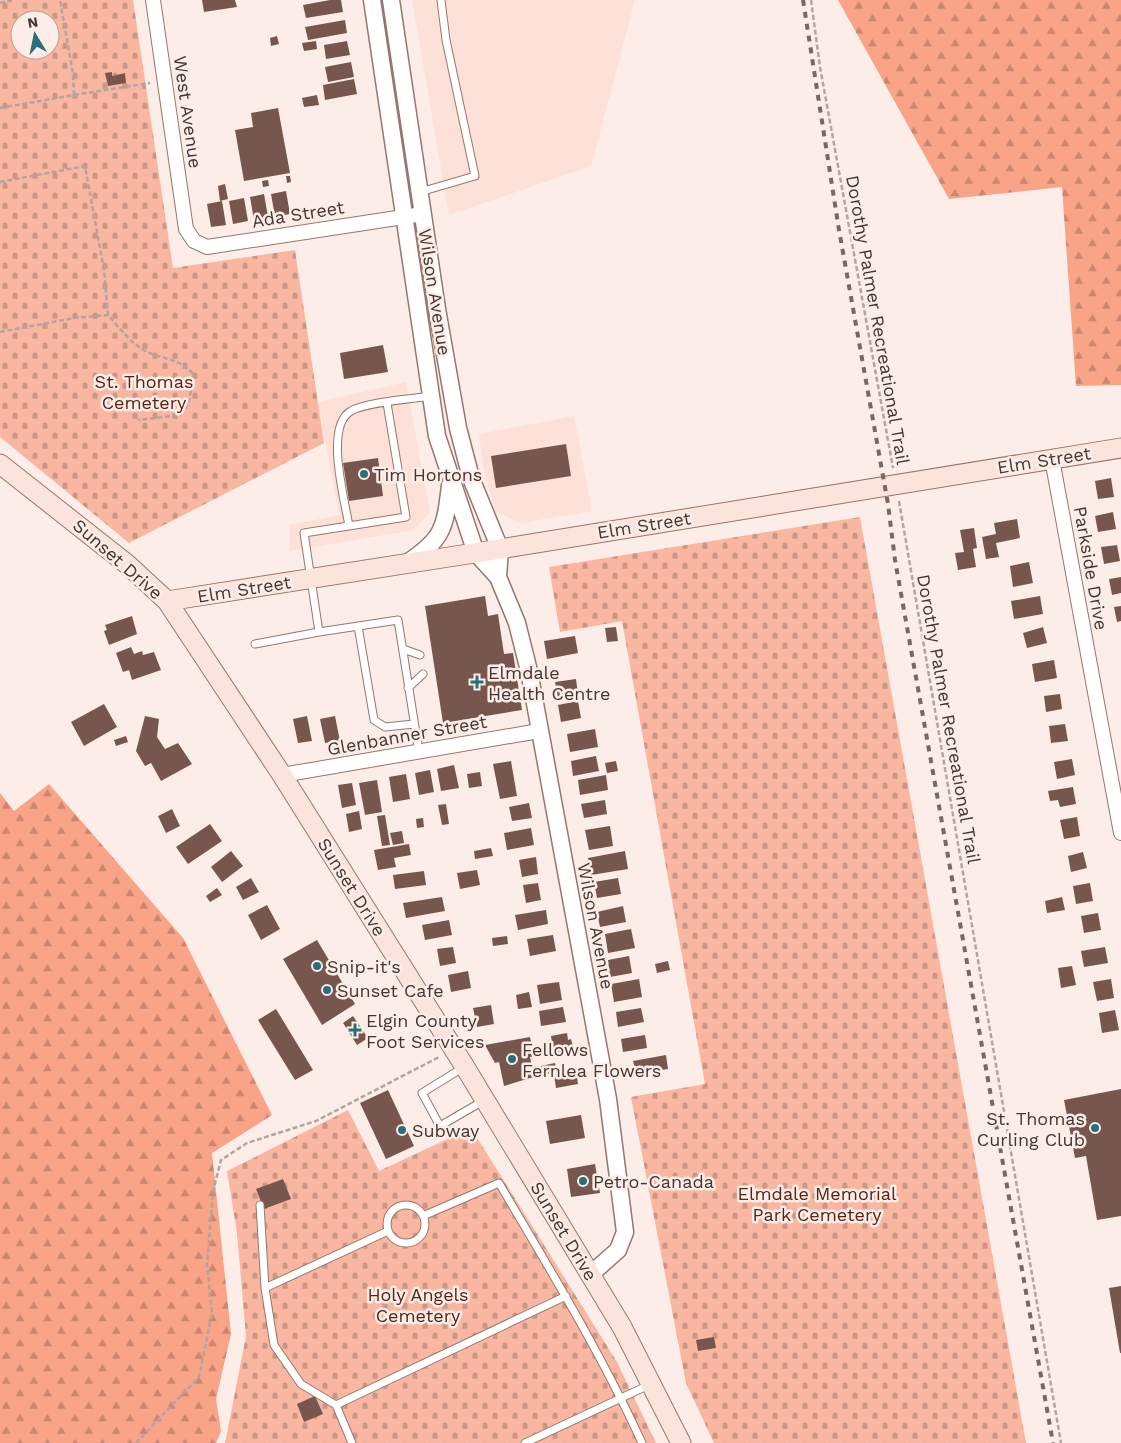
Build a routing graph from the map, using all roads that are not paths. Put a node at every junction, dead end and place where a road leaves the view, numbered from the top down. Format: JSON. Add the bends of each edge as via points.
{"nodes":[{"id":1,"x":153,"y":0,"type":"edge"},
{"id":2,"x":372,"y":0,"type":"edge"},
{"id":3,"x":391,"y":0,"type":"edge"},
{"id":4,"x":441,"y":0,"type":"edge"},
{"id":5,"x":393,"y":19,"type":"junction"},
{"id":6,"x":375,"y":22,"type":"junction"},
{"id":7,"x":420,"y":192,"type":"junction"},
{"id":8,"x":423,"y":214,"type":"junction"},
{"id":9,"x":403,"y":216,"type":"junction"},
{"id":10,"x":186,"y":229,"type":"joint"},
{"id":11,"x":437,"y":309,"type":"junction"},
{"id":12,"x":418,"y":312,"type":"junction"},
{"id":13,"x":431,"y":396,"type":"junction"},
{"id":14,"x":387,"y":403,"type":"junction"},
{"id":15,"x":1121,"y":448,"type":"edge"},
{"id":16,"x":1052,"y":459,"type":"junction"},
{"id":17,"x":0,"y":464,"type":"edge"},
{"id":18,"x":451,"y":481,"type":"junction"},
{"id":19,"x":349,"y":526,"type":"junction"},
{"id":20,"x":500,"y":550,"type":"junction"},
{"id":21,"x":476,"y":553,"type":"junction"},
{"id":22,"x":406,"y":563,"type":"junction"},
{"id":23,"x":498,"y":577,"type":"junction"},
{"id":24,"x":310,"y":578,"type":"junction"},
{"id":25,"x":167,"y":601,"type":"junction"},
{"id":26,"x":358,"y":626,"type":"junction"},
{"id":27,"x":319,"y":632,"type":"junction"},
{"id":28,"x":254,"y":644,"type":"dead end"},
{"id":29,"x":403,"y":649,"type":"junction"},
{"id":30,"x":420,"y":655,"type":"dead end"},
{"id":31,"x":423,"y":674,"type":"dead end"},
{"id":32,"x":408,"y":688,"type":"junction"},
{"id":33,"x":414,"y":724,"type":"junction"},
{"id":34,"x":539,"y":731,"type":"junction"},
{"id":35,"x":419,"y":752,"type":"junction"},
{"id":36,"x":282,"y":775,"type":"junction"},
{"id":37,"x":1121,"y":832,"type":"edge"},
{"id":38,"x":465,"y":1067,"type":"junction"},
{"id":39,"x":484,"y":1100,"type":"junction"},
{"id":40,"x":260,"y":1205,"type":"dead end"},
{"id":41,"x":424,"y":1216,"type":"junction"},
{"id":42,"x":388,"y":1231,"type":"junction"},
{"id":43,"x":590,"y":1274,"type":"junction"},
{"id":44,"x":265,"y":1288,"type":"junction"},
{"id":45,"x":566,"y":1296,"type":"junction"},
{"id":46,"x":652,"y":1384,"type":"junction"},
{"id":47,"x":622,"y":1399,"type":"junction"},
{"id":48,"x":336,"y":1405,"type":"junction"},
{"id":49,"x":352,"y":1443,"type":"edge"},
{"id":50,"x":525,"y":1443,"type":"edge"},
{"id":51,"x":642,"y":1443,"type":"edge"},
{"id":52,"x":680,"y":1443,"type":"edge"}],
"edges":[{"from":1,"to":10,"type":"street","name":"West Avenue"},
{"from":2,"to":6,"type":"street","name":"Wilson Avenue"},
{"from":3,"to":5,"type":"street","name":"Wilson Avenue"},
{"from":4,"to":7,"type":"lane","via":[[446,40],[476,176]]},
{"from":5,"to":6,"type":"street"},
{"from":5,"to":7,"type":"street","name":"Wilson Avenue"},
{"from":6,"to":9,"type":"street","name":"Wilson Avenue"},
{"from":7,"to":8,"type":"street","name":"Wilson Avenue"},
{"from":8,"to":9,"type":"street","name":"Ada Street"},
{"from":8,"to":11,"type":"street","name":"Wilson Avenue"},
{"from":9,"to":10,"type":"street","name":"Ada Street","via":[[207,247],[194,241]]},
{"from":9,"to":12,"type":"street","name":"Wilson Avenue"},
{"from":11,"to":12,"type":"street"},
{"from":11,"to":20,"type":"street","name":"Wilson Avenue","via":[[463,454]]},
{"from":12,"to":13,"type":"street","name":"Wilson Avenue"},
{"from":13,"to":14,"type":"lane"},
{"from":13,"to":18,"type":"street","name":"Wilson Avenue","via":[[437,436]]},
{"from":14,"to":19,"type":"lane","via":[[349,411],[339,432],[336,447]]},
{"from":14,"to":19,"type":"lane","via":[[406,517]]},
{"from":15,"to":16,"type":"main road","name":"Elm Street"},
{"from":16,"to":20,"type":"main road","name":"Elm Street"},
{"from":16,"to":37,"type":"street","name":"Parkside Drive"},
{"from":17,"to":25,"type":"main road","name":"Sunset Drive","via":[[127,564]]},
{"from":18,"to":21,"type":"street","name":"Wilson Avenue"},
{"from":18,"to":22,"type":"street","via":[[441,534],[429,548]]},
{"from":19,"to":24,"type":"lane","via":[[304,533]]},
{"from":20,"to":21,"type":"main road","name":"Elm Street"},
{"from":20,"to":23,"type":"street","name":"Wilson Avenue"},
{"from":21,"to":22,"type":"main road","name":"Elm Street"},
{"from":21,"to":23,"type":"street","name":"Wilson Avenue"},
{"from":22,"to":24,"type":"main road","name":"Elm Street"},
{"from":23,"to":34,"type":"street","name":"Wilson Avenue","via":[[517,623]]},
{"from":24,"to":25,"type":"main road","name":"Elm Street"},
{"from":24,"to":27,"type":"lane"},
{"from":25,"to":36,"type":"main road","name":"Sunset Drive"},
{"from":26,"to":27,"type":"lane"},
{"from":26,"to":29,"type":"lane","via":[[398,620]]},
{"from":26,"to":33,"type":"lane","via":[[374,720],[385,727]]},
{"from":27,"to":28,"type":"lane"},
{"from":29,"to":30,"type":"lane"},
{"from":29,"to":32,"type":"lane"},
{"from":31,"to":32,"type":"lane"},
{"from":32,"to":33,"type":"lane"},
{"from":33,"to":35,"type":"lane"},
{"from":34,"to":35,"type":"street","name":"Glenbanner Street"},
{"from":34,"to":43,"type":"street","name":"Wilson Avenue","via":[[608,1100],[626,1222],[626,1232],[618,1250]]},
{"from":35,"to":36,"type":"street","name":"Glenbanner Street"},
{"from":36,"to":38,"type":"main road","name":"Sunset Drive"},
{"from":38,"to":39,"type":"main road","name":"Sunset Drive"},
{"from":38,"to":39,"type":"lane","via":[[422,1093],[440,1126]]},
{"from":39,"to":43,"type":"main road","name":"Sunset Drive"},
{"from":40,"to":44,"type":"lane"},
{"from":41,"to":42,"type":"lane","via":[[414,1207],[401,1205],[390,1213],[386,1226]]},
{"from":41,"to":42,"type":"lane","via":[[425,1230],[417,1240],[404,1244],[392,1238]]},
{"from":41,"to":45,"type":"lane","via":[[499,1183]]},
{"from":42,"to":44,"type":"lane"},
{"from":43,"to":46,"type":"main road","name":"Sunset Drive"},
{"from":44,"to":48,"type":"lane","via":[[274,1345],[300,1384]]},
{"from":45,"to":47,"type":"lane"},
{"from":45,"to":48,"type":"lane"},
{"from":46,"to":47,"type":"lane"},
{"from":46,"to":52,"type":"main road","name":"Sunset Drive"},
{"from":47,"to":50,"type":"lane"},
{"from":47,"to":51,"type":"lane"},
{"from":48,"to":49,"type":"lane"}]}
